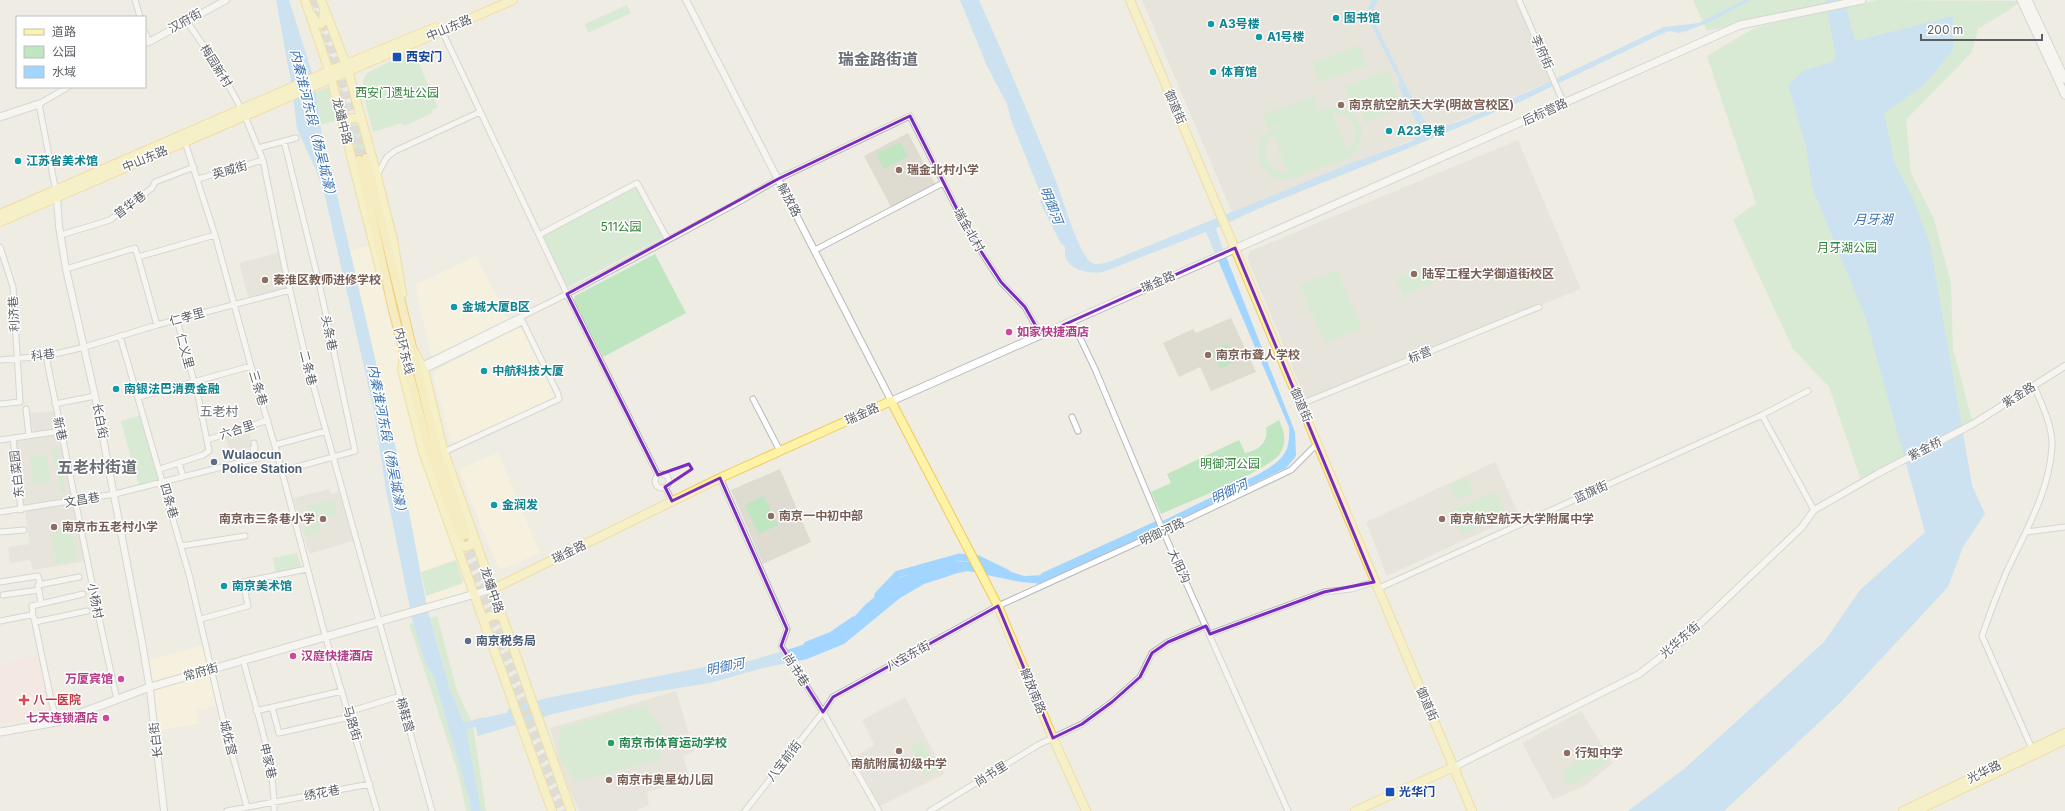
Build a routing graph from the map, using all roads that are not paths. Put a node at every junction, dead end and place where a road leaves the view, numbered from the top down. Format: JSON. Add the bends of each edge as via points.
{"nodes":[{"id":1,"x":135,"y":0,"type":"edge"},
{"id":2,"x":226,"y":0,"type":"edge"},
{"id":3,"x":305,"y":0,"type":"edge"},
{"id":4,"x":499,"y":0,"type":"edge"},
{"id":5,"x":513,"y":0,"type":"edge"},
{"id":6,"x":686,"y":0,"type":"edge"},
{"id":7,"x":1130,"y":0,"type":"edge"},
{"id":8,"x":1519,"y":0,"type":"edge"},
{"id":9,"x":1862,"y":0,"type":"edge"},
{"id":10,"x":2021,"y":0,"type":"edge"},
{"id":11,"x":2028,"y":0,"type":"edge"},
{"id":12,"x":323,"y":4,"type":"edge"},
{"id":13,"x":310,"y":14,"type":"junction"},
{"id":14,"x":140,"y":16,"type":"edge"},
{"id":15,"x":186,"y":20,"type":"junction"},
{"id":16,"x":442,"y":30,"type":"junction"},
{"id":17,"x":147,"y":43,"type":"edge"},
{"id":18,"x":347,"y":68,"type":"junction"},
{"id":19,"x":330,"y":75,"type":"junction"},
{"id":20,"x":2065,"y":80,"type":"edge"},
{"id":21,"x":66,"y":88,"type":"edge"},
{"id":22,"x":2065,"y":96,"type":"edge"},
{"id":23,"x":39,"y":104,"type":"junction"},
{"id":24,"x":1564,"y":104,"type":"junction"},
{"id":25,"x":480,"y":112,"type":"junction"},
{"id":26,"x":243,"y":113,"type":"junction"},
{"id":27,"x":0,"y":117,"type":"edge"},
{"id":28,"x":362,"y":120,"type":"junction"},
{"id":29,"x":343,"y":127,"type":"junction"},
{"id":30,"x":296,"y":138,"type":"dead end"},
{"id":31,"x":284,"y":141,"type":"junction"},
{"id":32,"x":185,"y":142,"type":"junction"},
{"id":33,"x":258,"y":148,"type":"junction"},
{"id":34,"x":262,"y":160,"type":"junction"},
{"id":35,"x":194,"y":168,"type":"junction"},
{"id":36,"x":377,"y":175,"type":"junction"},
{"id":37,"x":198,"y":179,"type":"junction"},
{"id":38,"x":778,"y":179,"type":"junction"},
{"id":39,"x":943,"y":183,"type":"junction"},
{"id":40,"x":56,"y":193,"type":"junction"},
{"id":41,"x":0,"y":214,"type":"edge"},
{"id":42,"x":0,"y":222,"type":"edge"},
{"id":43,"x":61,"y":235,"type":"junction"},
{"id":44,"x":215,"y":235,"type":"junction"},
{"id":45,"x":539,"y":235,"type":"junction"},
{"id":46,"x":668,"y":240,"type":"junction"},
{"id":47,"x":0,"y":247,"type":"edge"},
{"id":48,"x":1235,"y":248,"type":"junction"},
{"id":49,"x":815,"y":250,"type":"junction"},
{"id":50,"x":138,"y":257,"type":"junction"},
{"id":51,"x":66,"y":269,"type":"junction"},
{"id":52,"x":290,"y":290,"type":"junction"},
{"id":53,"x":567,"y":294,"type":"junction"},
{"id":54,"x":233,"y":304,"type":"junction"},
{"id":55,"x":1539,"y":306,"type":"dead end"},
{"id":56,"x":394,"y":310,"type":"junction"},
{"id":57,"x":404,"y":315,"type":"junction"},
{"id":58,"x":177,"y":320,"type":"junction"},
{"id":59,"x":522,"y":320,"type":"junction"},
{"id":60,"x":1072,"y":321,"type":"junction"},
{"id":61,"x":157,"y":325,"type":"junction"},
{"id":62,"x":1041,"y":335,"type":"junction"},
{"id":63,"x":120,"y":336,"type":"junction"},
{"id":64,"x":85,"y":347,"type":"junction"},
{"id":65,"x":408,"y":348,"type":"junction"},
{"id":66,"x":46,"y":356,"type":"junction"},
{"id":67,"x":16,"y":358,"type":"junction"},
{"id":68,"x":0,"y":360,"type":"edge"},
{"id":69,"x":251,"y":366,"type":"junction"},
{"id":70,"x":2065,"y":366,"type":"edge"},
{"id":71,"x":423,"y":368,"type":"junction"},
{"id":72,"x":193,"y":382,"type":"junction"},
{"id":73,"x":2034,"y":386,"type":"junction"},
{"id":74,"x":1808,"y":391,"type":"dead end"},
{"id":75,"x":95,"y":396,"type":"junction"},
{"id":76,"x":139,"y":398,"type":"junction"},
{"id":77,"x":753,"y":398,"type":"dead end"},
{"id":78,"x":891,"y":401,"type":"junction"},
{"id":79,"x":0,"y":404,"type":"edge"},
{"id":80,"x":55,"y":404,"type":"junction"},
{"id":81,"x":1301,"y":404,"type":"junction"},
{"id":82,"x":26,"y":409,"type":"dead end"},
{"id":83,"x":1762,"y":415,"type":"junction"},
{"id":84,"x":1072,"y":416,"type":"dead end"},
{"id":85,"x":268,"y":420,"type":"junction"},
{"id":86,"x":1973,"y":424,"type":"joint"},
{"id":87,"x":61,"y":431,"type":"junction"},
{"id":88,"x":326,"y":431,"type":"junction"},
{"id":89,"x":1078,"y":431,"type":"dead end"},
{"id":90,"x":29,"y":436,"type":"junction"},
{"id":91,"x":13,"y":438,"type":"junction"},
{"id":92,"x":0,"y":440,"type":"edge"},
{"id":93,"x":207,"y":440,"type":"junction"},
{"id":94,"x":254,"y":443,"type":"dead end"},
{"id":95,"x":1317,"y":444,"type":"junction"},
{"id":96,"x":275,"y":445,"type":"junction"},
{"id":97,"x":780,"y":451,"type":"junction"},
{"id":98,"x":444,"y":452,"type":"junction"},
{"id":99,"x":278,"y":453,"type":"junction"},
{"id":100,"x":333,"y":457,"type":"junction"},
{"id":101,"x":256,"y":458,"type":"junction"},
{"id":102,"x":179,"y":463,"type":"junction"},
{"id":103,"x":160,"y":469,"type":"junction"},
{"id":104,"x":282,"y":471,"type":"junction"},
{"id":105,"x":1877,"y":474,"type":"joint"},
{"id":106,"x":658,"y":475,"type":"junction"},
{"id":107,"x":183,"y":477,"type":"junction"},
{"id":108,"x":720,"y":478,"type":"junction"},
{"id":109,"x":164,"y":482,"type":"junction"},
{"id":110,"x":665,"y":488,"type":"junction"},
{"id":111,"x":115,"y":494,"type":"junction"},
{"id":112,"x":940,"y":494,"type":"joint"},
{"id":113,"x":672,"y":501,"type":"junction"},
{"id":114,"x":75,"y":502,"type":"junction"},
{"id":115,"x":21,"y":510,"type":"junction"},
{"id":116,"x":1814,"y":510,"type":"junction"},
{"id":117,"x":0,"y":512,"type":"edge"},
{"id":118,"x":2065,"y":527,"type":"edge"},
{"id":119,"x":24,"y":530,"type":"dead end"},
{"id":120,"x":1163,"y":531,"type":"junction"},
{"id":121,"x":0,"y":532,"type":"edge"},
{"id":122,"x":2026,"y":532,"type":"junction"},
{"id":123,"x":245,"y":536,"type":"dead end"},
{"id":124,"x":464,"y":537,"type":"junction"},
{"id":125,"x":181,"y":546,"type":"junction"},
{"id":126,"x":967,"y":547,"type":"junction"},
{"id":127,"x":307,"y":569,"type":"junction"},
{"id":128,"x":79,"y":577,"type":"dead end"},
{"id":129,"x":0,"y":582,"type":"edge"},
{"id":130,"x":1375,"y":585,"type":"junction"},
{"id":131,"x":39,"y":587,"type":"junction"},
{"id":132,"x":492,"y":589,"type":"junction"},
{"id":133,"x":83,"y":594,"type":"dead end"},
{"id":134,"x":4,"y":595,"type":"dead end"},
{"id":135,"x":475,"y":595,"type":"junction"},
{"id":136,"x":41,"y":603,"type":"junction"},
{"id":137,"x":432,"y":605,"type":"joint"},
{"id":138,"x":998,"y":606,"type":"junction"},
{"id":139,"x":87,"y":611,"type":"dead end"},
{"id":140,"x":501,"y":615,"type":"junction"},
{"id":141,"x":33,"y":616,"type":"junction"},
{"id":142,"x":201,"y":619,"type":"junction"},
{"id":143,"x":378,"y":620,"type":"junction"},
{"id":144,"x":0,"y":621,"type":"edge"},
{"id":145,"x":484,"y":621,"type":"junction"},
{"id":146,"x":35,"y":622,"type":"junction"},
{"id":147,"x":1206,"y":626,"type":"junction"},
{"id":148,"x":1210,"y":634,"type":"junction"},
{"id":149,"x":325,"y":635,"type":"junction"},
{"id":150,"x":243,"y":659,"type":"junction"},
{"id":151,"x":212,"y":668,"type":"junction"},
{"id":152,"x":150,"y":687,"type":"junction"},
{"id":153,"x":342,"y":690,"type":"junction"},
{"id":154,"x":400,"y":696,"type":"junction"},
{"id":155,"x":117,"y":700,"type":"junction"},
{"id":156,"x":272,"y":707,"type":"junction"},
{"id":157,"x":256,"y":711,"type":"junction"},
{"id":158,"x":824,"y":712,"type":"junction"},
{"id":159,"x":349,"y":714,"type":"junction"},
{"id":160,"x":57,"y":722,"type":"junction"},
{"id":161,"x":0,"y":732,"type":"edge"},
{"id":162,"x":2065,"y":733,"type":"edge"},
{"id":163,"x":1053,"y":738,"type":"junction"},
{"id":164,"x":2065,"y":740,"type":"edge"},
{"id":165,"x":2033,"y":752,"type":"junction"},
{"id":166,"x":1454,"y":767,"type":"junction"},
{"id":167,"x":370,"y":784,"type":"junction"},
{"id":168,"x":1388,"y":798,"type":"joint"},
{"id":169,"x":274,"y":802,"type":"junction"},
{"id":170,"x":247,"y":807,"type":"junction"},
{"id":171,"x":164,"y":811,"type":"edge"},
{"id":172,"x":227,"y":811,"type":"edge"},
{"id":173,"x":274,"y":811,"type":"edge"},
{"id":174,"x":377,"y":811,"type":"edge"},
{"id":175,"x":432,"y":811,"type":"edge"},
{"id":176,"x":552,"y":811,"type":"edge"},
{"id":177,"x":571,"y":811,"type":"edge"},
{"id":178,"x":745,"y":811,"type":"edge"},
{"id":179,"x":878,"y":811,"type":"edge"},
{"id":180,"x":930,"y":811,"type":"edge"},
{"id":181,"x":1086,"y":811,"type":"edge"},
{"id":182,"x":1288,"y":811,"type":"edge"},
{"id":183,"x":1355,"y":811,"type":"edge"},
{"id":184,"x":1472,"y":811,"type":"edge"},
{"id":185,"x":1903,"y":811,"type":"edge"},
{"id":186,"x":1916,"y":811,"type":"edge"}],
"edges":[{"from":1,"to":14,"type":"street"},
{"from":2,"to":15,"type":"street","name":"汉府街"},
{"from":3,"to":13,"type":"main road","name":"龙蟠中路"},
{"from":4,"to":18,"type":"main road","name":"中山东路"},
{"from":5,"to":16,"type":"main road","name":"中山东路"},
{"from":6,"to":38,"type":"street","name":"解放路"},
{"from":7,"to":48,"type":"main road","name":"御道街"},
{"from":8,"to":24,"type":"street","name":"李府街"},
{"from":9,"to":24,"type":"main road","name":"后标营路","via":[[1740,25]]},
{"from":10,"to":22,"type":"main road"},
{"from":11,"to":20,"type":"main road"},
{"from":12,"to":13,"type":"main road","via":[[325,16],[321,24],[314,21]]},
{"from":12,"to":18,"type":"main road","name":"龙蟠中路"},
{"from":13,"to":19,"type":"main road","name":"龙蟠中路"},
{"from":15,"to":17,"type":"street","name":"汉府街"},
{"from":15,"to":26,"type":"street","name":"梅园新村","via":[[222,73]]},
{"from":16,"to":18,"type":"main road","name":"中山东路"},
{"from":16,"to":25,"type":"street"},
{"from":18,"to":19,"type":"main road","name":"中山东路"},
{"from":18,"to":28,"type":"main road","name":"龙蟠中路"},
{"from":19,"to":26,"type":"main road","name":"中山东路"},
{"from":19,"to":29,"type":"main road","name":"龙蟠中路"},
{"from":21,"to":23,"type":"street"},
{"from":23,"to":27,"type":"main road"},
{"from":23,"to":40,"type":"street","name":"长白街"},
{"from":24,"to":48,"type":"main road","name":"后标营路"},
{"from":25,"to":36,"type":"street","via":[[395,151],[387,157]]},
{"from":25,"to":45,"type":"street"},
{"from":26,"to":32,"type":"main road","name":"中山东路"},
{"from":26,"to":33,"type":"street","name":"二条巷"},
{"from":26,"to":40,"type":"main road","name":"中山东路"},
{"from":28,"to":29,"type":"main road","via":[[356,117],[349,119],[344,122]]},
{"from":28,"to":36,"type":"main road","name":"龙蟠中路"},
{"from":29,"to":56,"type":"main road","name":"龙蟠中路","via":[[373,244]]},
{"from":30,"to":31,"type":"street"},
{"from":31,"to":33,"type":"street"},
{"from":31,"to":100,"type":"street","name":"头条巷","via":[[320,287],[355,451]]},
{"from":32,"to":35,"type":"street","name":"三条巷"},
{"from":32,"to":40,"type":"main road","name":"中山东路"},
{"from":33,"to":34,"type":"street","name":"二条巷"},
{"from":34,"to":37,"type":"street","name":"英威街"},
{"from":34,"to":52,"type":"street","name":"二条巷"},
{"from":35,"to":37,"type":"street","name":"三条巷"},
{"from":35,"to":43,"type":"street","name":"普华巷","via":[[155,182],[152,188],[112,219]]},
{"from":36,"to":57,"type":"main road","name":"龙蟠中路","via":[[393,240]]},
{"from":37,"to":44,"type":"street","name":"三条巷"},
{"from":38,"to":39,"type":"street","name":"瑞金北村","via":[[910,116]]},
{"from":38,"to":46,"type":"street"},
{"from":38,"to":49,"type":"street","name":"解放路"},
{"from":39,"to":49,"type":"street"},
{"from":39,"to":62,"type":"street","name":"瑞金北村","via":[[969,233],[1001,282],[1025,307]]},
{"from":40,"to":41,"type":"main road","name":"中山东路"},
{"from":40,"to":42,"type":"main road","name":"中山东路"},
{"from":40,"to":43,"type":"street","name":"长白街"},
{"from":43,"to":51,"type":"street","name":"长白街"},
{"from":44,"to":50,"type":"street"},
{"from":44,"to":54,"type":"street","name":"三条巷"},
{"from":45,"to":46,"type":"street","via":[[637,183]]},
{"from":45,"to":53,"type":"street"},
{"from":46,"to":53,"type":"street"},
{"from":47,"to":67,"type":"street","name":"利济巷","via":[[13,287]]},
{"from":48,"to":60,"type":"main road","name":"瑞金路"},
{"from":48,"to":81,"type":"main road","name":"御道街"},
{"from":49,"to":78,"type":"street","name":"解放路"},
{"from":50,"to":51,"type":"street","via":[[135,248]]},
{"from":50,"to":61,"type":"street"},
{"from":51,"to":64,"type":"street","name":"长白街"},
{"from":52,"to":54,"type":"street","name":"仁孝里"},
{"from":52,"to":88,"type":"street","name":"二条巷"},
{"from":53,"to":59,"type":"street"},
{"from":53,"to":106,"type":"street"},
{"from":54,"to":58,"type":"street","name":"仁孝里"},
{"from":54,"to":69,"type":"street","name":"三条巷"},
{"from":55,"to":81,"type":"street","name":"标营"},
{"from":56,"to":57,"type":"highway","name":"内环东线","via":[[363,159]]},
{"from":56,"to":65,"type":"highway","name":"内环东线"},
{"from":57,"to":65,"type":"highway","name":"内环东线"},
{"from":58,"to":61,"type":"street","name":"仁孝里"},
{"from":58,"to":72,"type":"street","name":"仁义里"},
{"from":59,"to":71,"type":"street"},
{"from":59,"to":98,"type":"street","via":[[559,399]]},
{"from":60,"to":62,"type":"main road","name":"瑞金路"},
{"from":60,"to":120,"type":"street","name":"大阳沟","via":[[1095,369]]},
{"from":61,"to":63,"type":"street","name":"仁孝里"},
{"from":62,"to":78,"type":"main road","name":"瑞金路"},
{"from":63,"to":64,"type":"street","name":"仁孝里"},
{"from":63,"to":76,"type":"street","name":"四条巷"},
{"from":64,"to":66,"type":"street","name":"科巷"},
{"from":64,"to":75,"type":"street","name":"长白街"},
{"from":65,"to":71,"type":"main road","name":"龙蟠中路"},
{"from":65,"to":124,"type":"highway","name":"内环东线","via":[[429,451]]},
{"from":65,"to":124,"type":"main road","name":"龙蟠中路","via":[[402,369],[423,452]]},
{"from":66,"to":67,"type":"street","name":"科巷"},
{"from":66,"to":80,"type":"street","name":"新巷"},
{"from":67,"to":68,"type":"street","name":"科巷"},
{"from":67,"to":79,"type":"street","name":"利济巷","via":[[20,402]]},
{"from":69,"to":72,"type":"street"},
{"from":69,"to":85,"type":"street","name":"三条巷"},
{"from":70,"to":73,"type":"street","name":"紫金路"},
{"from":71,"to":98,"type":"main road","name":"龙蟠中路"},
{"from":72,"to":76,"type":"street"},
{"from":72,"to":93,"type":"street","name":"仁义里"},
{"from":73,"to":86,"type":"street","name":"紫金路"},
{"from":73,"to":122,"type":"street","via":[[2049,420],[2052,446],[2046,482]]},
{"from":74,"to":83,"type":"street","name":"蓝旗街"},
{"from":75,"to":80,"type":"street"},
{"from":75,"to":111,"type":"street","name":"长白街"},
{"from":76,"to":103,"type":"street","name":"四条巷"},
{"from":77,"to":97,"type":"street"},
{"from":78,"to":97,"type":"main road","name":"瑞金路"},
{"from":78,"to":112,"type":"street"},
{"from":80,"to":87,"type":"street","name":"新巷"},
{"from":81,"to":95,"type":"main road","name":"御道街"},
{"from":82,"to":90,"type":"street"},
{"from":83,"to":116,"type":"street"},
{"from":83,"to":130,"type":"street","name":"蓝旗街"},
{"from":84,"to":89,"type":"street"},
{"from":85,"to":93,"type":"street","name":"六合里"},
{"from":85,"to":96,"type":"street","name":"三条巷"},
{"from":86,"to":105,"type":"street","name":"紫金桥"},
{"from":87,"to":90,"type":"street","name":"东白菜园"},
{"from":87,"to":114,"type":"street","name":"新巷"},
{"from":88,"to":96,"type":"street"},
{"from":88,"to":100,"type":"street","name":"二条巷"},
{"from":90,"to":91,"type":"street","name":"东白菜园"},
{"from":91,"to":92,"type":"street","name":"东白菜园"},
{"from":91,"to":115,"type":"street","name":"东白菜园"},
{"from":93,"to":102,"type":"street","via":[[210,451]]},
{"from":94,"to":101,"type":"street"},
{"from":95,"to":120,"type":"street","name":"明御河路","via":[[1291,470]]},
{"from":95,"to":130,"type":"main road","name":"御道街"},
{"from":96,"to":99,"type":"street","name":"三条巷"},
{"from":97,"to":108,"type":"main road","name":"瑞金路"},
{"from":98,"to":124,"type":"main road","name":"龙蟠中路"},
{"from":99,"to":101,"type":"street","name":"文昌巷"},
{"from":99,"to":104,"type":"street","name":"三条巷"},
{"from":100,"to":104,"type":"street","name":"头条巷"},
{"from":100,"to":143,"type":"street","name":"二条巷"},
{"from":101,"to":107,"type":"street","name":"文昌巷"},
{"from":102,"to":103,"type":"street"},
{"from":102,"to":107,"type":"street"},
{"from":103,"to":109,"type":"street","name":"四条巷"},
{"from":104,"to":127,"type":"street","name":"三条巷"},
{"from":105,"to":116,"type":"street","name":"光华东街"},
{"from":106,"to":110,"type":"street","via":[[655,483],[660,488]]},
{"from":106,"to":110,"type":"street","via":[[665,475],[668,478]]},
{"from":107,"to":109,"type":"street","name":"文昌巷"},
{"from":108,"to":113,"type":"main road","name":"瑞金路"},
{"from":108,"to":158,"type":"street","name":"尚书巷","via":[[787,629],[781,646]]},
{"from":109,"to":111,"type":"street","name":"文昌巷"},
{"from":109,"to":125,"type":"street","name":"四条巷"},
{"from":110,"to":113,"type":"street"},
{"from":111,"to":114,"type":"street","name":"文昌巷"},
{"from":111,"to":152,"type":"street","name":"长白街"},
{"from":112,"to":126,"type":"main road"},
{"from":113,"to":132,"type":"main road","name":"瑞金路"},
{"from":114,"to":115,"type":"street","name":"文昌巷"},
{"from":114,"to":155,"type":"street","name":"小杨村"},
{"from":115,"to":117,"type":"street","name":"文昌巷"},
{"from":116,"to":166,"type":"street","name":"光华东街","via":[[1802,527],[1682,641],[1639,674]]},
{"from":118,"to":122,"type":"street"},
{"from":119,"to":121,"type":"street"},
{"from":120,"to":138,"type":"street","name":"明御河路"},
{"from":120,"to":147,"type":"street","name":"大阳沟"},
{"from":122,"to":165,"type":"street","via":[[1994,601],[1982,636]]},
{"from":123,"to":125,"type":"street"},
{"from":124,"to":132,"type":"main road","name":"龙蟠中路"},
{"from":124,"to":135,"type":"main road","name":"龙蟠中路"},
{"from":125,"to":142,"type":"street","name":"四条巷"},
{"from":126,"to":138,"type":"main road"},
{"from":126,"to":138,"type":"street","name":"解放南路"},
{"from":127,"to":142,"type":"street","via":[[243,582],[248,606]]},
{"from":127,"to":149,"type":"street","name":"三条巷"},
{"from":128,"to":131,"type":"street"},
{"from":129,"to":131,"type":"street","via":[[38,576]]},
{"from":130,"to":148,"type":"street","name":"蓝旗街","via":[[1324,592]]},
{"from":130,"to":166,"type":"main road","name":"御道街"},
{"from":131,"to":134,"type":"street"},
{"from":131,"to":136,"type":"street"},
{"from":132,"to":135,"type":"main road","name":"瑞金路"},
{"from":132,"to":140,"type":"main road","name":"龙蟠中路"},
{"from":133,"to":136,"type":"street"},
{"from":135,"to":137,"type":"main road","name":"瑞金路"},
{"from":135,"to":145,"type":"main road","name":"龙蟠中路"},
{"from":136,"to":141,"type":"street","via":[[32,606]]},
{"from":137,"to":143,"type":"main road","name":"常府街"},
{"from":138,"to":158,"type":"street","name":"八宝东街","via":[[833,697]]},
{"from":138,"to":163,"type":"street","name":"解放南路"},
{"from":139,"to":146,"type":"street"},
{"from":140,"to":145,"type":"main road","via":[[490,616]]},
{"from":140,"to":177,"type":"main road","name":"龙蟠中路"},
{"from":141,"to":144,"type":"street"},
{"from":141,"to":146,"type":"street"},
{"from":142,"to":151,"type":"street","name":"四条巷"},
{"from":143,"to":149,"type":"main road","name":"常府街"},
{"from":143,"to":154,"type":"street","name":"棉鞋营"},
{"from":145,"to":176,"type":"main road","name":"龙蟠中路"},
{"from":146,"to":160,"type":"street"},
{"from":147,"to":148,"type":"street","name":"大阳沟"},
{"from":147,"to":163,"type":"street","name":"尚书里","via":[[1168,642],[1152,653],[1140,677],[1112,702],[1082,724]]},
{"from":148,"to":182,"type":"street","name":"大阳沟"},
{"from":149,"to":150,"type":"main road","name":"常府街"},
{"from":149,"to":153,"type":"street","name":"马路街"},
{"from":150,"to":151,"type":"main road","name":"常府街"},
{"from":150,"to":157,"type":"street","name":"申家巷"},
{"from":151,"to":152,"type":"main road","name":"常府街"},
{"from":151,"to":170,"type":"street","name":"城佐营","via":[[226,732]]},
{"from":152,"to":155,"type":"main road","name":"常府街"},
{"from":152,"to":171,"type":"street","name":"长白街"},
{"from":153,"to":156,"type":"street"},
{"from":153,"to":159,"type":"street","name":"马路街"},
{"from":154,"to":159,"type":"street"},
{"from":154,"to":175,"type":"street","name":"棉鞋营"},
{"from":155,"to":160,"type":"main road","name":"常府街"},
{"from":156,"to":157,"type":"street"},
{"from":156,"to":159,"type":"street","via":[[279,733]]},
{"from":157,"to":169,"type":"street","name":"申家巷","via":[[273,779]]},
{"from":158,"to":178,"type":"street","name":"八宝前街"},
{"from":158,"to":179,"type":"street","name":"尚书巷"},
{"from":159,"to":167,"type":"street","name":"马路街"},
{"from":160,"to":161,"type":"main road","name":"常府街"},
{"from":162,"to":165,"type":"main road","name":"光华路"},
{"from":163,"to":180,"type":"street","name":"尚书里"},
{"from":163,"to":181,"type":"street","name":"解放南路"},
{"from":164,"to":165,"type":"main road","name":"光华路"},
{"from":165,"to":185,"type":"main road","name":"光华路"},
{"from":165,"to":186,"type":"main road","name":"光华路"},
{"from":166,"to":168,"type":"main road"},
{"from":166,"to":184,"type":"main road","name":"御道街"},
{"from":167,"to":169,"type":"street","name":"绣花巷"},
{"from":167,"to":174,"type":"street","name":"马路街"},
{"from":168,"to":183,"type":"street"},
{"from":169,"to":170,"type":"street","name":"绣花巷"},
{"from":169,"to":173,"type":"street","name":"申家巷"},
{"from":170,"to":172,"type":"street","name":"绣花巷"}]}
